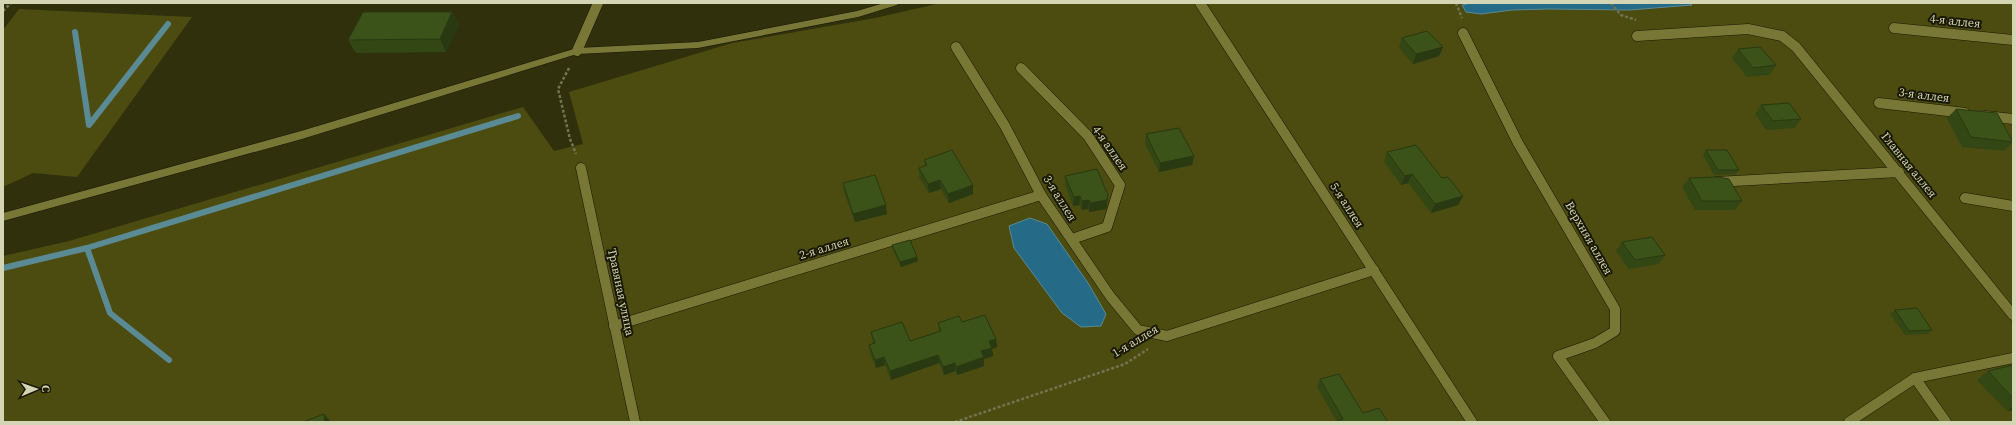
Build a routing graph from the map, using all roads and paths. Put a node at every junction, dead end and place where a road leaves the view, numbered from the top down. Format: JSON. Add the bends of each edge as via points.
{"nodes":[{"id":1,"x":11,"y":3,"type":"edge"},
{"id":2,"x":598,"y":3,"type":"edge"},
{"id":3,"x":894,"y":3,"type":"edge"},
{"id":4,"x":1200,"y":3,"type":"edge"},
{"id":5,"x":1611,"y":3,"type":"edge"},
{"id":6,"x":3,"y":11,"type":"edge"},
{"id":7,"x":1621,"y":15,"type":"dead end"},
{"id":8,"x":1894,"y":28,"type":"dead end"},
{"id":9,"x":1463,"y":33,"type":"dead end"},
{"id":10,"x":1637,"y":36,"type":"dead end"},
{"id":11,"x":2013,"y":40,"type":"edge"},
{"id":12,"x":956,"y":47,"type":"dead end"},
{"id":13,"x":577,"y":51,"type":"junction"},
{"id":14,"x":1021,"y":68,"type":"dead end"},
{"id":15,"x":1879,"y":103,"type":"dead end"},
{"id":16,"x":2013,"y":119,"type":"edge"},
{"id":17,"x":581,"y":168,"type":"joint"},
{"id":18,"x":1899,"y":172,"type":"junction"},
{"id":19,"x":1716,"y":182,"type":"edge"},
{"id":20,"x":1041,"y":195,"type":"junction"},
{"id":21,"x":1965,"y":198,"type":"dead end"},
{"id":22,"x":2013,"y":206,"type":"edge"},
{"id":23,"x":3,"y":217,"type":"edge"},
{"id":24,"x":1072,"y":239,"type":"junction"},
{"id":25,"x":1374,"y":270,"type":"junction"},
{"id":26,"x":2013,"y":315,"type":"edge"},
{"id":27,"x":614,"y":326,"type":"junction"},
{"id":28,"x":1167,"y":336,"type":"junction"},
{"id":29,"x":2013,"y":358,"type":"edge"},
{"id":30,"x":1915,"y":378,"type":"junction"},
{"id":31,"x":635,"y":422,"type":"edge"},
{"id":32,"x":955,"y":422,"type":"edge"},
{"id":33,"x":1472,"y":422,"type":"edge"},
{"id":34,"x":1605,"y":422,"type":"edge"},
{"id":35,"x":1849,"y":422,"type":"edge"},
{"id":36,"x":1946,"y":422,"type":"edge"}],
"edges":[{"from":1,"to":6,"type":"path"},
{"from":2,"to":13,"type":"lane"},
{"from":3,"to":13,"type":"street","via":[[858,14],[698,45]]},
{"from":4,"to":25,"type":"lane","name":"5-я аллея"},
{"from":5,"to":7,"type":"path"},
{"from":8,"to":11,"type":"lane","name":"4-я аллея"},
{"from":9,"to":34,"type":"lane","name":"Верхняя аллея","via":[[1518,143],[1615,309],[1615,331],[1595,343],[1558,356]]},
{"from":10,"to":18,"type":"lane","name":"Главная аллея","via":[[1748,30],[1782,36],[1796,47]]},
{"from":12,"to":20,"type":"lane","name":"3-я аллея","via":[[1005,126]]},
{"from":13,"to":17,"type":"path","via":[[558,89],[570,139]]},
{"from":13,"to":23,"type":"street","via":[[302,135]]},
{"from":14,"to":24,"type":"lane","name":"4-я аллея","via":[[1088,136],[1120,185],[1107,227]]},
{"from":15,"to":16,"type":"lane","name":"3-я аллея"},
{"from":17,"to":27,"type":"lane","name":"Травяная улица"},
{"from":18,"to":19,"type":"lane"},
{"from":18,"to":26,"type":"lane","name":"Главная аллея"},
{"from":20,"to":24,"type":"lane","name":"3-я аллея"},
{"from":20,"to":27,"type":"lane","name":"2-я аллея"},
{"from":21,"to":22,"type":"lane"},
{"from":24,"to":28,"type":"lane","name":"3-я аллея","via":[[1110,296],[1138,330]]},
{"from":25,"to":28,"type":"lane","name":"1-я аллея"},
{"from":25,"to":33,"type":"lane","name":"5-я аллея"},
{"from":27,"to":31,"type":"lane","name":"Травяная улица"},
{"from":28,"to":32,"type":"path","name":"1-я аллея","via":[[1125,364]]},
{"from":29,"to":30,"type":"lane"},
{"from":30,"to":35,"type":"lane"},
{"from":30,"to":36,"type":"lane"}]}
